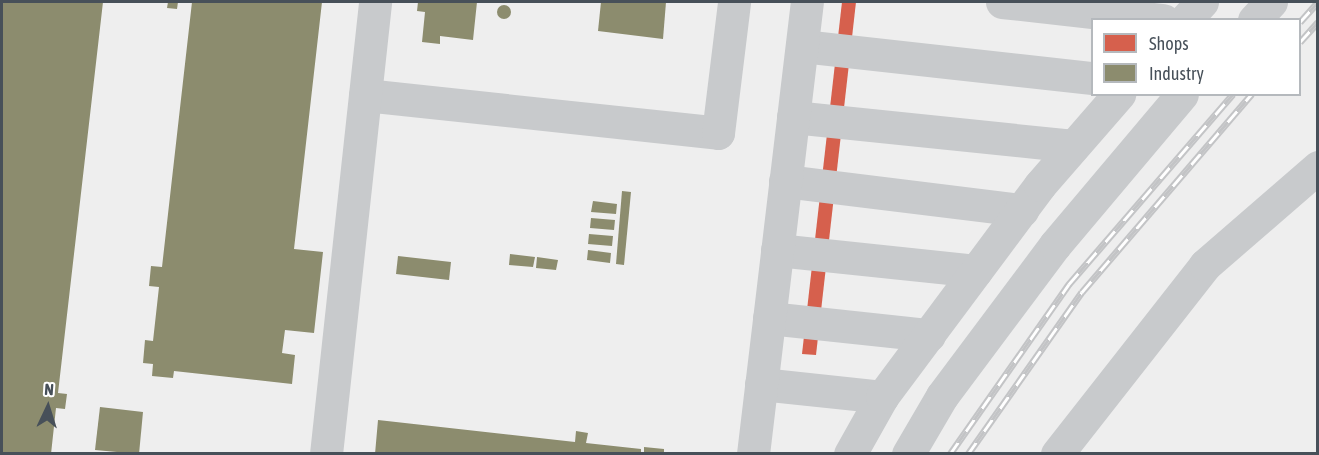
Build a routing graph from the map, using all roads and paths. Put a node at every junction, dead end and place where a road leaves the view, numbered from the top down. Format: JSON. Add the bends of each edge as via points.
{"nodes":[{"id":1,"x":375,"y":2,"type":"edge"},
{"id":2,"x":734,"y":2,"type":"edge"},
{"id":3,"x":807,"y":2,"type":"edge"},
{"id":4,"x":1002,"y":2,"type":"edge"},
{"id":5,"x":1202,"y":2,"type":"edge"},
{"id":6,"x":1271,"y":2,"type":"edge"},
{"id":7,"x":1145,"y":18,"type":"edge"},
{"id":8,"x":1187,"y":18,"type":"edge"},
{"id":9,"x":1256,"y":18,"type":"edge"},
{"id":10,"x":802,"y":46,"type":"junction"},
{"id":11,"x":1091,"y":78,"type":"edge"},
{"id":12,"x":365,"y":95,"type":"junction"},
{"id":13,"x":1117,"y":96,"type":"edge"},
{"id":14,"x":1180,"y":96,"type":"edge"},
{"id":15,"x":793,"y":117,"type":"junction"},
{"id":16,"x":1074,"y":146,"type":"junction"},
{"id":17,"x":1317,"y":167,"type":"edge"},
{"id":18,"x":785,"y":182,"type":"junction"},
{"id":19,"x":1022,"y":210,"type":"junction"},
{"id":20,"x":777,"y":250,"type":"junction"},
{"id":21,"x":976,"y":271,"type":"junction"},
{"id":22,"x":769,"y":318,"type":"junction"},
{"id":23,"x":929,"y":334,"type":"junction"},
{"id":24,"x":761,"y":384,"type":"junction"},
{"id":25,"x":882,"y":397,"type":"junction"},
{"id":26,"x":326,"y":453,"type":"edge"},
{"id":27,"x":759,"y":453,"type":"edge"},
{"id":28,"x":850,"y":453,"type":"edge"},
{"id":29,"x":908,"y":453,"type":"edge"},
{"id":30,"x":1057,"y":453,"type":"edge"}],
"edges":[{"from":1,"to":12,"type":"street"},
{"from":2,"to":12,"type":"street","via":[[718,133]]},
{"from":3,"to":10,"type":"street"},
{"from":4,"to":7,"type":"street"},
{"from":5,"to":8,"type":"street"},
{"from":6,"to":9,"type":"street"},
{"from":10,"to":11,"type":"street"},
{"from":10,"to":15,"type":"street"},
{"from":12,"to":26,"type":"street"},
{"from":13,"to":16,"type":"street"},
{"from":14,"to":29,"type":"street","via":[[1055,245],[942,396]]},
{"from":15,"to":16,"type":"street"},
{"from":15,"to":18,"type":"street"},
{"from":16,"to":19,"type":"street"},
{"from":17,"to":30,"type":"street","via":[[1205,265]]},
{"from":18,"to":19,"type":"street"},
{"from":18,"to":20,"type":"street"},
{"from":19,"to":21,"type":"street"},
{"from":20,"to":21,"type":"street"},
{"from":20,"to":22,"type":"street"},
{"from":21,"to":23,"type":"street"},
{"from":22,"to":23,"type":"street"},
{"from":22,"to":24,"type":"street"},
{"from":23,"to":25,"type":"street"},
{"from":24,"to":25,"type":"street"},
{"from":24,"to":27,"type":"street"},
{"from":25,"to":28,"type":"street"}]}
